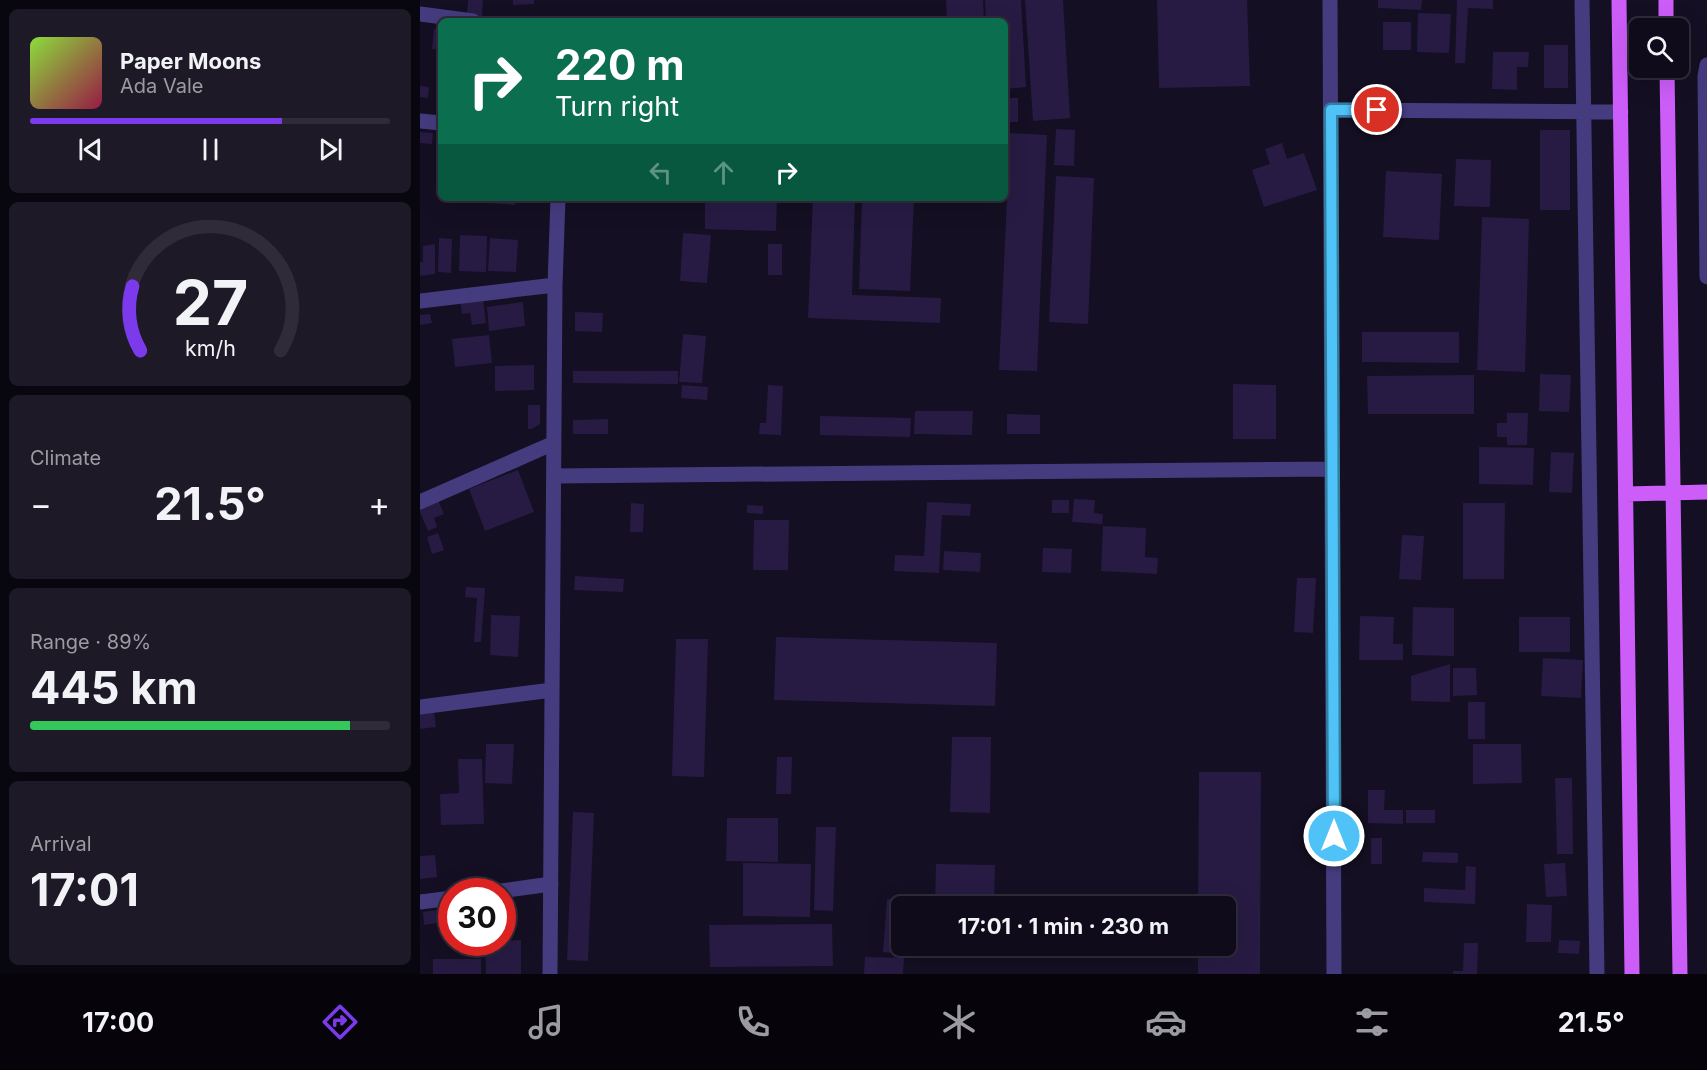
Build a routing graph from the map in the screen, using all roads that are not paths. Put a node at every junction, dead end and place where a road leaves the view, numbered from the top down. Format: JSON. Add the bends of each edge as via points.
{"nodes":[{"id":1,"x":1330,"y":0,"type":"edge"},
{"id":2,"x":1582,"y":0,"type":"edge"},
{"id":3,"x":1619,"y":0,"type":"edge"},
{"id":4,"x":1666,"y":0,"type":"edge"},
{"id":5,"x":420,"y":14,"type":"edge"},
{"id":6,"x":450,"y":18,"type":"edge"},
{"id":7,"x":1666,"y":18,"type":"edge"},
{"id":8,"x":1707,"y":65,"type":"edge"},
{"id":9,"x":1667,"y":78,"type":"edge"},
{"id":10,"x":1331,"y":110,"type":"junction"},
{"id":11,"x":1585,"y":111,"type":"junction"},
{"id":12,"x":1621,"y":112,"type":"junction"},
{"id":13,"x":420,"y":121,"type":"edge"},
{"id":14,"x":438,"y":123,"type":"edge"},
{"id":15,"x":558,"y":201,"type":"edge"},
{"id":16,"x":1707,"y":277,"type":"edge"},
{"id":17,"x":555,"y":285,"type":"junction"},
{"id":18,"x":420,"y":301,"type":"edge"},
{"id":19,"x":554,"y":443,"type":"junction"},
{"id":20,"x":1332,"y":469,"type":"junction"},
{"id":21,"x":554,"y":476,"type":"junction"},
{"id":22,"x":1707,"y":492,"type":"edge"},
{"id":23,"x":1673,"y":493,"type":"junction"},
{"id":24,"x":1626,"y":494,"type":"junction"},
{"id":25,"x":420,"y":502,"type":"edge"},
{"id":26,"x":552,"y":690,"type":"junction"},
{"id":27,"x":420,"y":707,"type":"edge"},
{"id":28,"x":550,"y":884,"type":"junction"},
{"id":29,"x":516,"y":889,"type":"edge"},
{"id":30,"x":438,"y":900,"type":"edge"},
{"id":31,"x":420,"y":902,"type":"edge"},
{"id":32,"x":550,"y":974,"type":"edge"},
{"id":33,"x":1334,"y":974,"type":"edge"},
{"id":34,"x":1597,"y":974,"type":"edge"},
{"id":35,"x":1632,"y":974,"type":"edge"},
{"id":36,"x":1680,"y":974,"type":"edge"}],
"edges":[{"from":1,"to":10,"type":"street"},
{"from":2,"to":11,"type":"street"},
{"from":3,"to":12,"type":"main road"},
{"from":4,"to":7,"type":"main road"},
{"from":5,"to":6,"type":"street"},
{"from":8,"to":16,"type":"street"},
{"from":9,"to":23,"type":"main road"},
{"from":10,"to":11,"type":"street"},
{"from":10,"to":20,"type":"street"},
{"from":11,"to":12,"type":"street"},
{"from":11,"to":34,"type":"street"},
{"from":12,"to":24,"type":"main road"},
{"from":13,"to":14,"type":"street"},
{"from":15,"to":17,"type":"street"},
{"from":17,"to":18,"type":"street"},
{"from":17,"to":19,"type":"street"},
{"from":19,"to":21,"type":"street"},
{"from":19,"to":25,"type":"street"},
{"from":20,"to":21,"type":"street"},
{"from":20,"to":33,"type":"street"},
{"from":21,"to":26,"type":"street"},
{"from":22,"to":23,"type":"main road"},
{"from":23,"to":24,"type":"main road"},
{"from":23,"to":36,"type":"main road"},
{"from":24,"to":35,"type":"main road"},
{"from":26,"to":27,"type":"street"},
{"from":26,"to":28,"type":"street"},
{"from":28,"to":29,"type":"street"},
{"from":28,"to":32,"type":"street"},
{"from":30,"to":31,"type":"street"}]}
